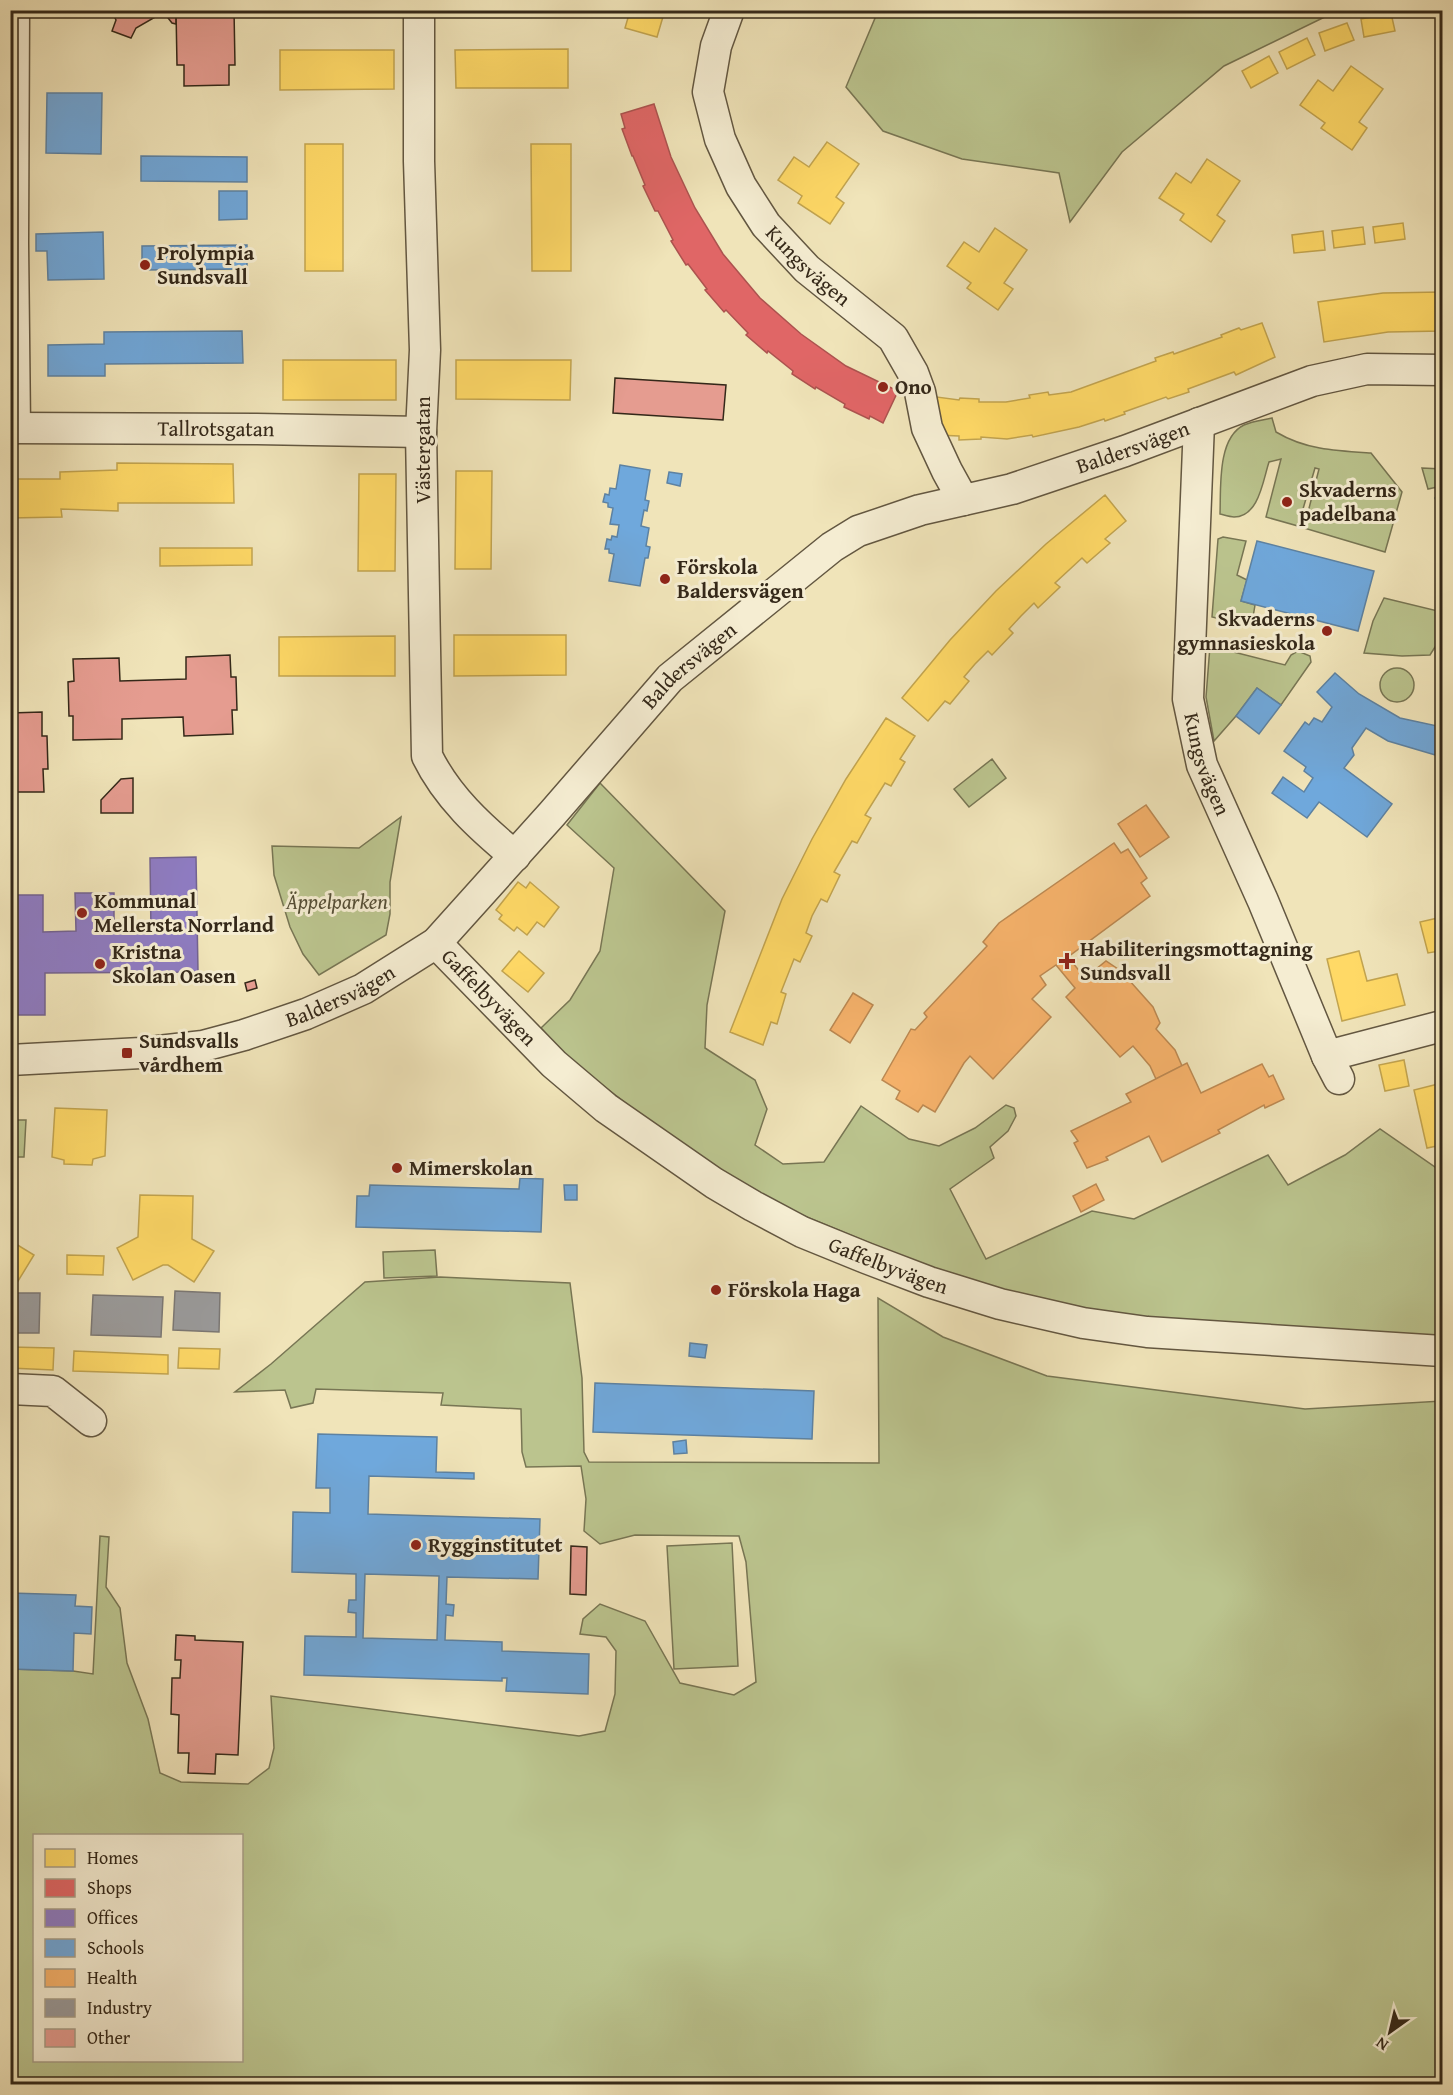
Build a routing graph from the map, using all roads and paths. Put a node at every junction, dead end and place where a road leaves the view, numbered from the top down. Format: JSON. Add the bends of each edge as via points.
{"nodes":[{"id":1,"x":14,"y":10,"type":"edge"},
{"id":2,"x":418,"y":10,"type":"edge"},
{"id":3,"x":729,"y":10,"type":"edge"},
{"id":4,"x":1443,"y":370,"type":"edge"},
{"id":5,"x":1199,"y":423,"type":"junction"},
{"id":6,"x":13,"y":428,"type":"edge"},
{"id":7,"x":421,"y":432,"type":"junction"},
{"id":8,"x":963,"y":500,"type":"junction"},
{"id":9,"x":515,"y":856,"type":"junction"},
{"id":10,"x":436,"y":943,"type":"junction"},
{"id":11,"x":1443,"y":1026,"type":"edge"},
{"id":12,"x":10,"y":1060,"type":"edge"},
{"id":13,"x":1443,"y":1351,"type":"edge"},
{"id":14,"x":10,"y":1389,"type":"edge"},
{"id":15,"x":91,"y":1421,"type":"dead end"}],
"edges":[{"from":1,"to":6,"type":"street"},
{"from":2,"to":7,"type":"street","name":"Västergatan","via":[[425,350]]},
{"from":3,"to":8,"type":"street","name":"Kungsvägen","via":[[716,46],[708,92],[720,139],[741,186],[766,225],[807,269],[893,338],[913,373],[927,428]]},
{"from":4,"to":5,"type":"street","name":"Baldersvägen","via":[[1367,369],[1323,378]]},
{"from":5,"to":8,"type":"street","name":"Baldersvägen","via":[[1011,489]]},
{"from":5,"to":11,"type":"street","name":"Kungsvägen","via":[[1188,699],[1202,765],[1333,1067]]},
{"from":6,"to":7,"type":"street","name":"Tallrotsgatan"},
{"from":7,"to":9,"type":"street","name":"Västergatan","via":[[427,756],[444,788]]},
{"from":8,"to":9,"type":"street","name":"Baldersvägen","via":[[858,531],[832,547],[670,678]]},
{"from":9,"to":10,"type":"street","name":"Baldersvägen"},
{"from":10,"to":12,"type":"street","name":"Baldersvägen","via":[[363,989],[244,1035],[203,1046],[141,1053]]},
{"from":10,"to":13,"type":"street","name":"Gaffelbyvägen","via":[[554,1064],[606,1108],[753,1206],[802,1232],[866,1258],[1000,1304],[1083,1323],[1148,1332]]},
{"from":14,"to":15,"type":"street","via":[[53,1391]]}]}
